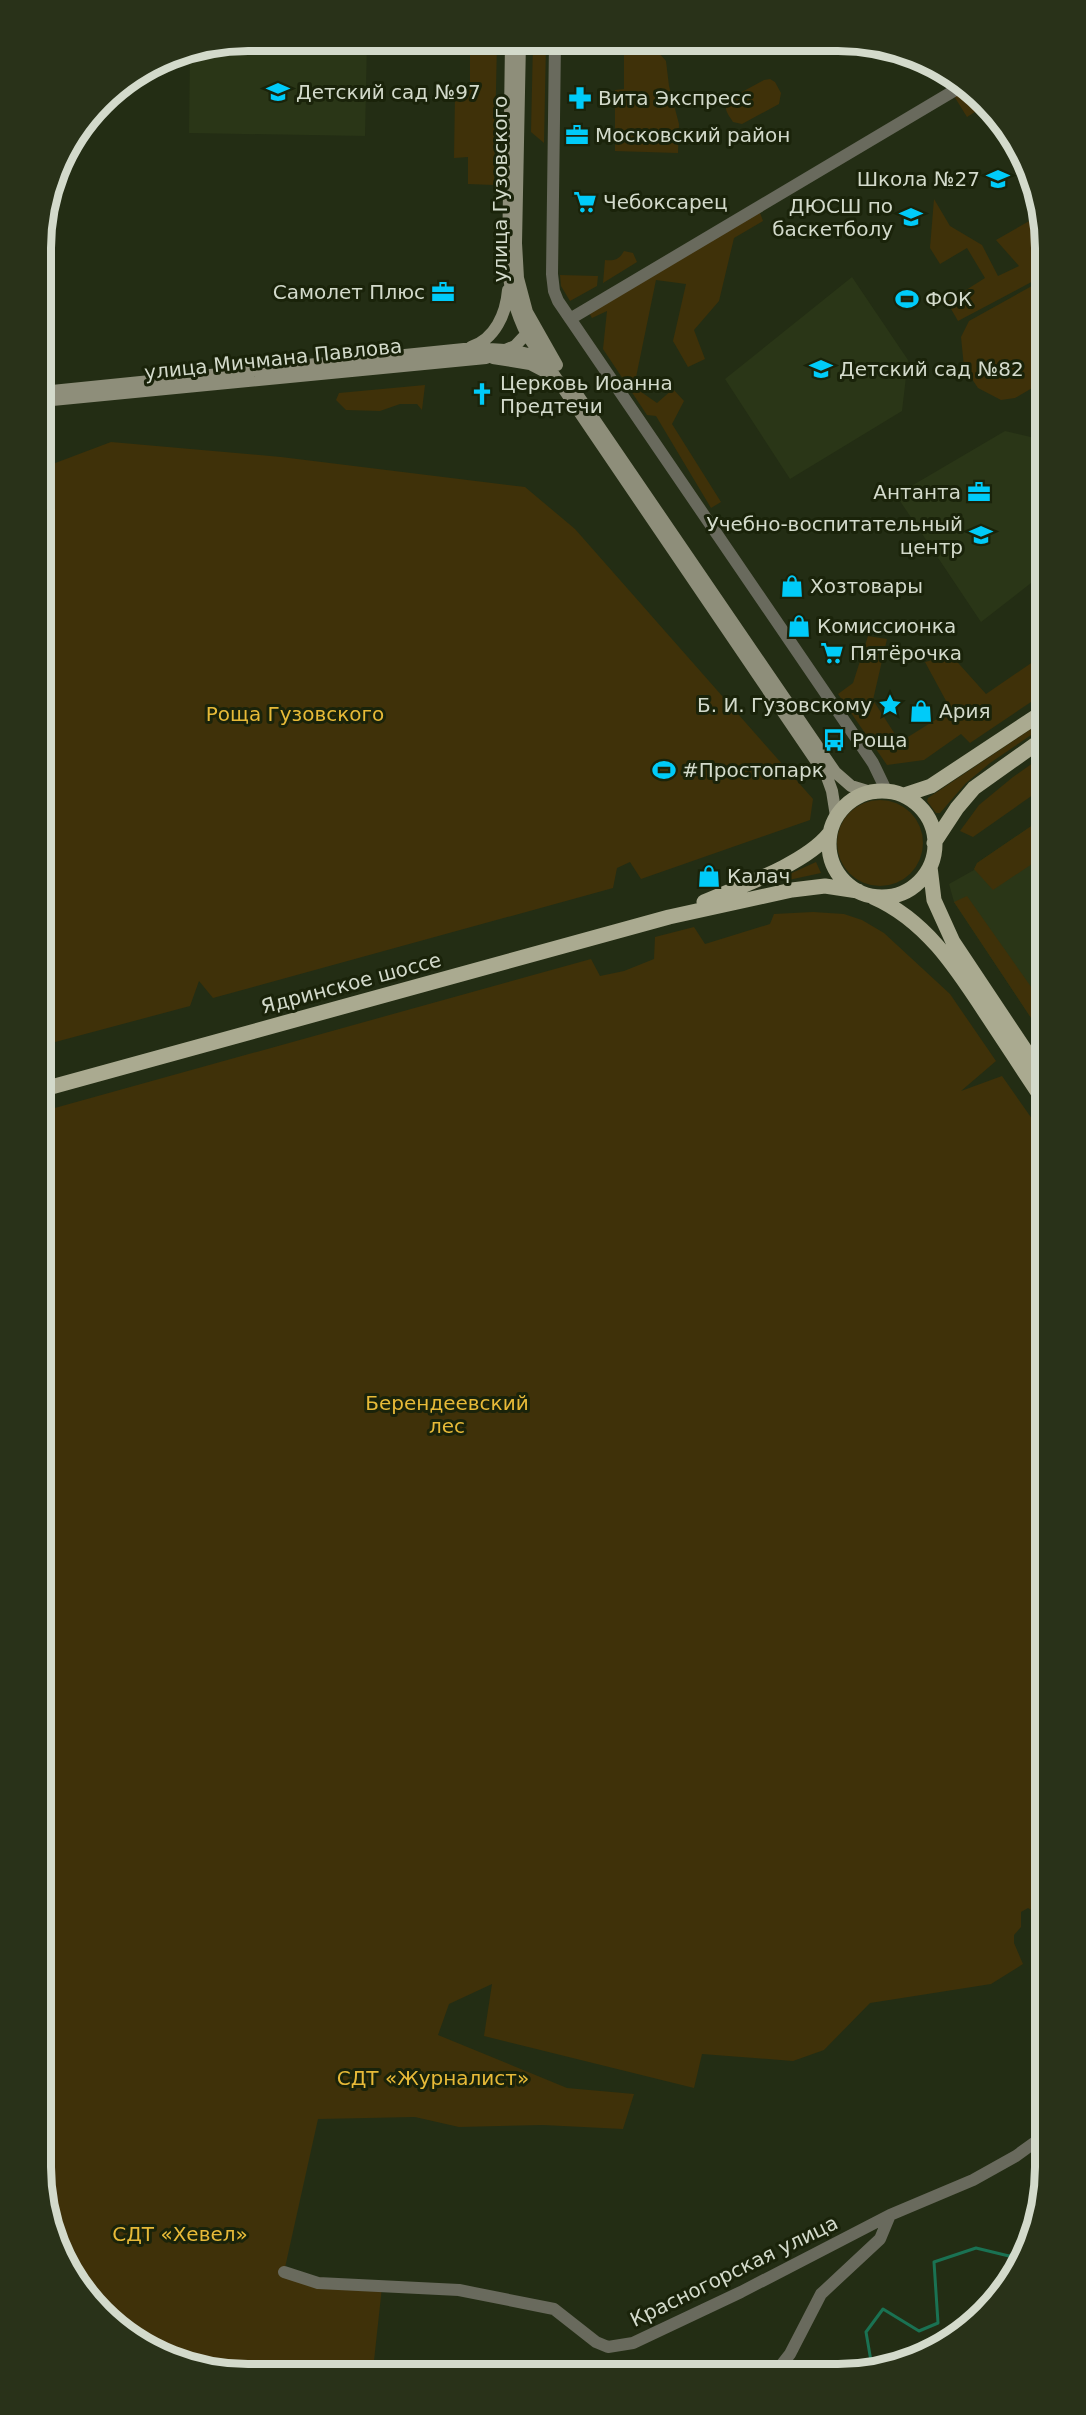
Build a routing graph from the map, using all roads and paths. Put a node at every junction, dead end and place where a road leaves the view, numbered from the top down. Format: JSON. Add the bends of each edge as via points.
{"nodes":[{"id":1,"x":511,"y":51,"type":"edge"},
{"id":2,"x":520,"y":51,"type":"edge"},
{"id":3,"x":555,"y":51,"type":"edge"},
{"id":4,"x":955,"y":90,"type":"edge"},
{"id":5,"x":513,"y":202,"type":"junction"},
{"id":6,"x":509,"y":281,"type":"junction"},
{"id":7,"x":570,"y":319,"type":"junction"},
{"id":8,"x":530,"y":330,"type":"junction"},
{"id":9,"x":464,"y":349,"type":"junction"},
{"id":10,"x":507,"y":350,"type":"junction"},
{"id":11,"x":444,"y":356,"type":"junction"},
{"id":12,"x":486,"y":358,"type":"junction"},
{"id":13,"x":545,"y":361,"type":"junction"},
{"id":14,"x":559,"y":375,"type":"junction"},
{"id":15,"x":141,"y":386,"type":"junction"},
{"id":16,"x":51,"y":391,"type":"edge"},
{"id":17,"x":51,"y":400,"type":"edge"},
{"id":18,"x":1035,"y":717,"type":"edge"},
{"id":19,"x":1035,"y":745,"type":"edge"},
{"id":20,"x":881,"y":792,"type":"junction"},
{"id":21,"x":904,"y":795,"type":"junction"},
{"id":22,"x":836,"y":816,"type":"junction"},
{"id":23,"x":829,"y":834,"type":"junction"},
{"id":24,"x":934,"y":843,"type":"junction"},
{"id":25,"x":930,"y":867,"type":"junction"},
{"id":26,"x":863,"y":893,"type":"junction"},
{"id":27,"x":669,"y":917,"type":"junction"},
{"id":28,"x":1035,"y":1065,"type":"edge"},
{"id":29,"x":51,"y":1087,"type":"edge"},
{"id":30,"x":1035,"y":1088,"type":"edge"},
{"id":31,"x":1035,"y":2142,"type":"edge"},
{"id":32,"x":890,"y":2215,"type":"junction"},
{"id":33,"x":284,"y":2272,"type":"dead end"},
{"id":34,"x":782,"y":2364,"type":"edge"}],
"edges":[{"from":1,"to":5,"type":"main road","name":"улица Гузовского"},
{"from":2,"to":5,"type":"main road","name":"улица Гузовского"},
{"from":3,"to":7,"type":"street","via":[[553,284]]},
{"from":4,"to":7,"type":"street"},
{"from":5,"to":6,"type":"main road","name":"улица Гузовского"},
{"from":5,"to":8,"type":"main road","name":"улица Гузовского","via":[[518,278]]},
{"from":6,"to":8,"type":"main road","name":"улица Гузовского","via":[[515,309]]},
{"from":6,"to":9,"type":"main road","via":[[504,311],[493,332],[481,343]]},
{"from":7,"to":20,"type":"street","via":[[873,763]]},
{"from":8,"to":10,"type":"main road"},
{"from":8,"to":13,"type":"main road","name":"улица Гузовского"},
{"from":8,"to":14,"type":"main road","name":"улица Гузовского"},
{"from":9,"to":10,"type":"main road","name":"улица Мичмана Павлова"},
{"from":9,"to":11,"type":"main road","name":"улица Мичмана Павлова"},
{"from":10,"to":12,"type":"main road","name":"улица Мичмана Павлова"},
{"from":10,"to":13,"type":"main road","name":"улица Мичмана Павлова"},
{"from":11,"to":12,"type":"main road","name":"улица Мичмана Павлова"},
{"from":11,"to":15,"type":"main road","name":"улица Мичмана Павлова"},
{"from":12,"to":14,"type":"main road","via":[[530,364]]},
{"from":13,"to":14,"type":"main road","name":"улица Мичмана Павлова"},
{"from":14,"to":20,"type":"main road","name":"улица Гузовского","via":[[835,772],[851,786]]},
{"from":14,"to":22,"type":"main road","name":"улица Гузовского","via":[[827,777]]},
{"from":15,"to":16,"type":"main road","name":"улица Мичмана Павлова"},
{"from":15,"to":17,"type":"main road","name":"улица Мичмана Павлова"},
{"from":18,"to":21,"type":"main road","via":[[931,786]]},
{"from":19,"to":24,"type":"main road","via":[[974,788]]},
{"from":20,"to":21,"type":"main road"},
{"from":20,"to":22,"type":"main road","via":[[855,798]]},
{"from":21,"to":24,"type":"main road","via":[[928,818]]},
{"from":22,"to":23,"type":"main road"},
{"from":23,"to":26,"type":"main road","via":[[835,872]]},
{"from":23,"to":27,"type":"main road","name":"Ядринское шоссе","via":[[805,855]]},
{"from":24,"to":25,"type":"main road"},
{"from":25,"to":26,"type":"main road","via":[[919,883],[903,892],[880,896]]},
{"from":25,"to":28,"type":"main road","via":[[937,910],[953,942]]},
{"from":26,"to":27,"type":"main road","name":"Ядринское шоссе","via":[[836,887],[792,890]]},
{"from":26,"to":30,"type":"main road","via":[[908,917],[945,954]]},
{"from":27,"to":29,"type":"main road","name":"Ядринское шоссе"},
{"from":31,"to":32,"type":"street","name":"Красногорская улица","via":[[973,2180]]},
{"from":32,"to":33,"type":"street","name":"Красногорская улица","via":[[687,2318],[633,2343],[608,2348],[554,2309],[459,2290],[318,2283]]},
{"from":32,"to":34,"type":"street","via":[[880,2239],[821,2294]]}]}
